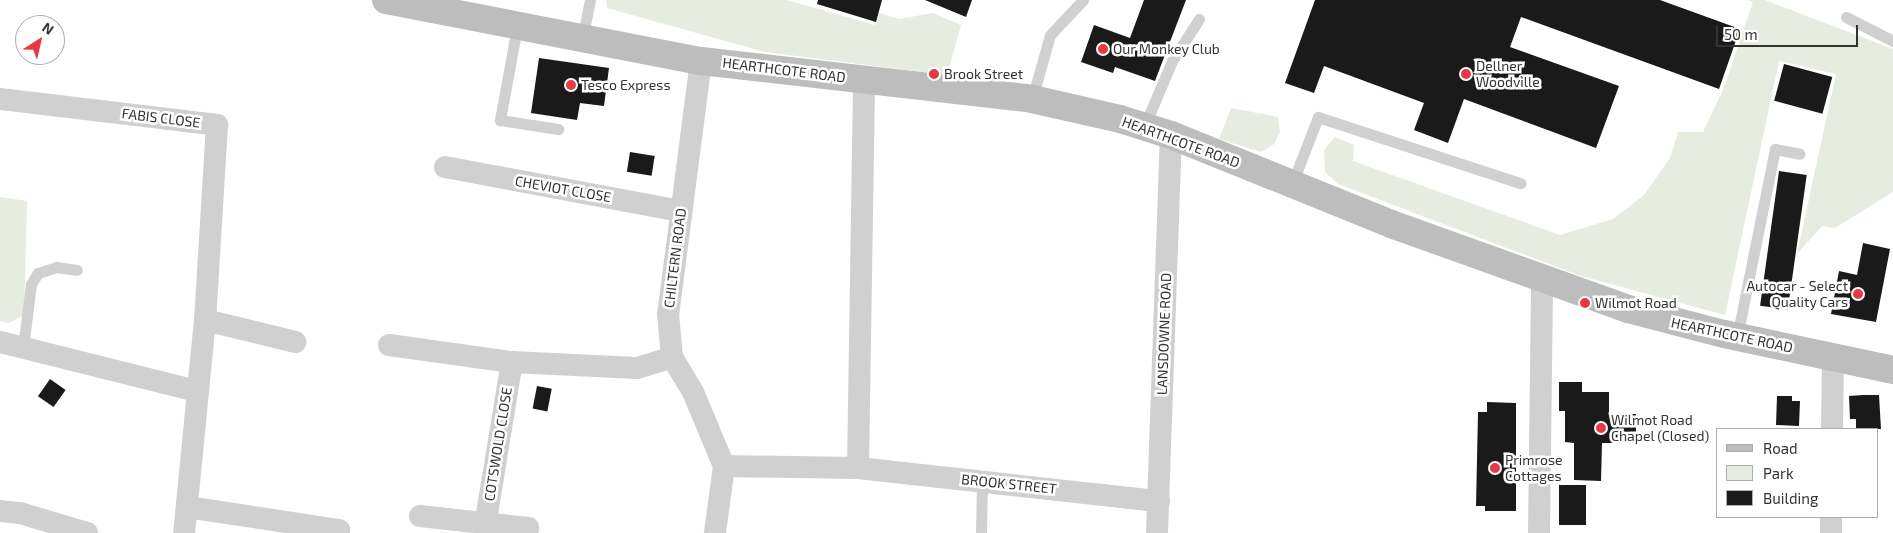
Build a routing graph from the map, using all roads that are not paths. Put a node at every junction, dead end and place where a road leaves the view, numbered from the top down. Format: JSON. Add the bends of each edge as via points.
{"nodes":[{"id":1,"x":386,"y":0,"type":"edge"},
{"id":2,"x":590,"y":0,"type":"edge"},
{"id":3,"x":1083,"y":0,"type":"edge"},
{"id":4,"x":1846,"y":17,"type":"dead end"},
{"id":5,"x":1199,"y":20,"type":"dead end"},
{"id":6,"x":517,"y":27,"type":"junction"},
{"id":7,"x":581,"y":40,"type":"junction"},
{"id":8,"x":1893,"y":41,"type":"edge"},
{"id":9,"x":702,"y":61,"type":"junction"},
{"id":10,"x":864,"y":80,"type":"junction"},
{"id":11,"x":0,"y":99,"type":"edge"},
{"id":12,"x":1032,"y":100,"type":"junction"},
{"id":13,"x":1144,"y":127,"type":"junction"},
{"id":14,"x":558,"y":129,"type":"dead end"},
{"id":15,"x":1171,"y":135,"type":"junction"},
{"id":16,"x":1800,"y":154,"type":"dead end"},
{"id":17,"x":445,"y":167,"type":"dead end"},
{"id":18,"x":1520,"y":183,"type":"dead end"},
{"id":19,"x":1292,"y":184,"type":"junction"},
{"id":20,"x":681,"y":211,"type":"junction"},
{"id":21,"x":77,"y":270,"type":"dead end"},
{"id":22,"x":1542,"y":280,"type":"junction"},
{"id":23,"x":205,"y":320,"type":"junction"},
{"id":24,"x":1737,"y":337,"type":"junction"},
{"id":25,"x":0,"y":342,"type":"edge"},
{"id":26,"x":295,"y":342,"type":"dead end"},
{"id":27,"x":389,"y":345,"type":"dead end"},
{"id":28,"x":22,"y":348,"type":"junction"},
{"id":29,"x":1833,"y":357,"type":"junction"},
{"id":30,"x":672,"y":358,"type":"junction"},
{"id":31,"x":512,"y":362,"type":"junction"},
{"id":32,"x":1893,"y":370,"type":"edge"},
{"id":33,"x":196,"y":391,"type":"junction"},
{"id":34,"x":1832,"y":428,"type":"edge"},
{"id":35,"x":724,"y":466,"type":"junction"},
{"id":36,"x":858,"y":468,"type":"junction"},
{"id":37,"x":982,"y":481,"type":"junction"},
{"id":38,"x":1159,"y":501,"type":"junction"},
{"id":39,"x":187,"y":507,"type":"junction"},
{"id":40,"x":0,"y":511,"type":"edge"},
{"id":41,"x":420,"y":516,"type":"dead end"},
{"id":42,"x":1831,"y":518,"type":"edge"},
{"id":43,"x":485,"y":526,"type":"junction"},
{"id":44,"x":528,"y":528,"type":"dead end"},
{"id":45,"x":339,"y":530,"type":"dead end"},
{"id":46,"x":87,"y":533,"type":"edge"},
{"id":47,"x":184,"y":533,"type":"edge"},
{"id":48,"x":715,"y":533,"type":"edge"},
{"id":49,"x":981,"y":533,"type":"edge"},
{"id":50,"x":1157,"y":533,"type":"edge"},
{"id":51,"x":1539,"y":533,"type":"edge"},
{"id":52,"x":1831,"y":533,"type":"edge"}],
"edges":[{"from":1,"to":6,"type":"street","name":"HEARTHCOTE ROAD"},
{"from":2,"to":7,"type":"lane"},
{"from":3,"to":12,"type":"lane","via":[[1050,35]]},
{"from":4,"to":8,"type":"lane"},
{"from":5,"to":13,"type":"lane","via":[[1172,61]]},
{"from":6,"to":7,"type":"street","name":"HEARTHCOTE ROAD"},
{"from":6,"to":14,"type":"lane","via":[[500,120]]},
{"from":7,"to":9,"type":"street","name":"HEARTHCOTE ROAD"},
{"from":9,"to":10,"type":"street","name":"HEARTHCOTE ROAD"},
{"from":9,"to":20,"type":"street","name":"CHILTERN ROAD"},
{"from":10,"to":12,"type":"street","name":"HEARTHCOTE ROAD"},
{"from":10,"to":36,"type":"street"},
{"from":11,"to":23,"type":"street","name":"FABIS CLOSE","via":[[217,125]]},
{"from":12,"to":13,"type":"street","name":"HEARTHCOTE ROAD"},
{"from":13,"to":15,"type":"street","name":"HEARTHCOTE ROAD"},
{"from":15,"to":19,"type":"street","name":"HEARTHCOTE ROAD"},
{"from":15,"to":38,"type":"street","name":"LANSDOWNE ROAD"},
{"from":16,"to":24,"type":"lane","via":[[1775,149]]},
{"from":17,"to":20,"type":"street","name":"CHEVIOT CLOSE"},
{"from":18,"to":19,"type":"lane","via":[[1318,117]]},
{"from":19,"to":22,"type":"street","name":"HEARTHCOTE ROAD"},
{"from":20,"to":30,"type":"street","name":"CHILTERN ROAD","via":[[668,314]]},
{"from":21,"to":28,"type":"lane","via":[[56,267],[38,273],[31,284]]},
{"from":22,"to":24,"type":"street","name":"HEARTHCOTE ROAD","via":[[1628,309]]},
{"from":22,"to":51,"type":"street"},
{"from":23,"to":26,"type":"street"},
{"from":23,"to":33,"type":"street","name":"FABIS CLOSE"},
{"from":24,"to":29,"type":"street","name":"HEARTHCOTE ROAD"},
{"from":25,"to":28,"type":"street"},
{"from":27,"to":31,"type":"street"},
{"from":28,"to":33,"type":"street"},
{"from":29,"to":32,"type":"street","name":"HEARTHCOTE ROAD"},
{"from":29,"to":34,"type":"street"},
{"from":30,"to":31,"type":"street","via":[[637,368]]},
{"from":30,"to":35,"type":"street","name":"CHILTERN ROAD","via":[[693,392]]},
{"from":31,"to":43,"type":"street","name":"COTSWOLD CLOSE"},
{"from":33,"to":39,"type":"street","name":"FABIS CLOSE"},
{"from":35,"to":36,"type":"street","name":"BROOK STREET"},
{"from":35,"to":48,"type":"street"},
{"from":36,"to":37,"type":"street","name":"BROOK STREET"},
{"from":37,"to":38,"type":"street","name":"BROOK STREET"},
{"from":37,"to":49,"type":"lane"},
{"from":38,"to":50,"type":"street","name":"LANSDOWNE ROAD"},
{"from":39,"to":45,"type":"street"},
{"from":39,"to":47,"type":"street","name":"FABIS CLOSE"},
{"from":40,"to":46,"type":"street","via":[[20,513]]},
{"from":41,"to":43,"type":"street"},
{"from":42,"to":52,"type":"street"},
{"from":43,"to":44,"type":"street"}]}
